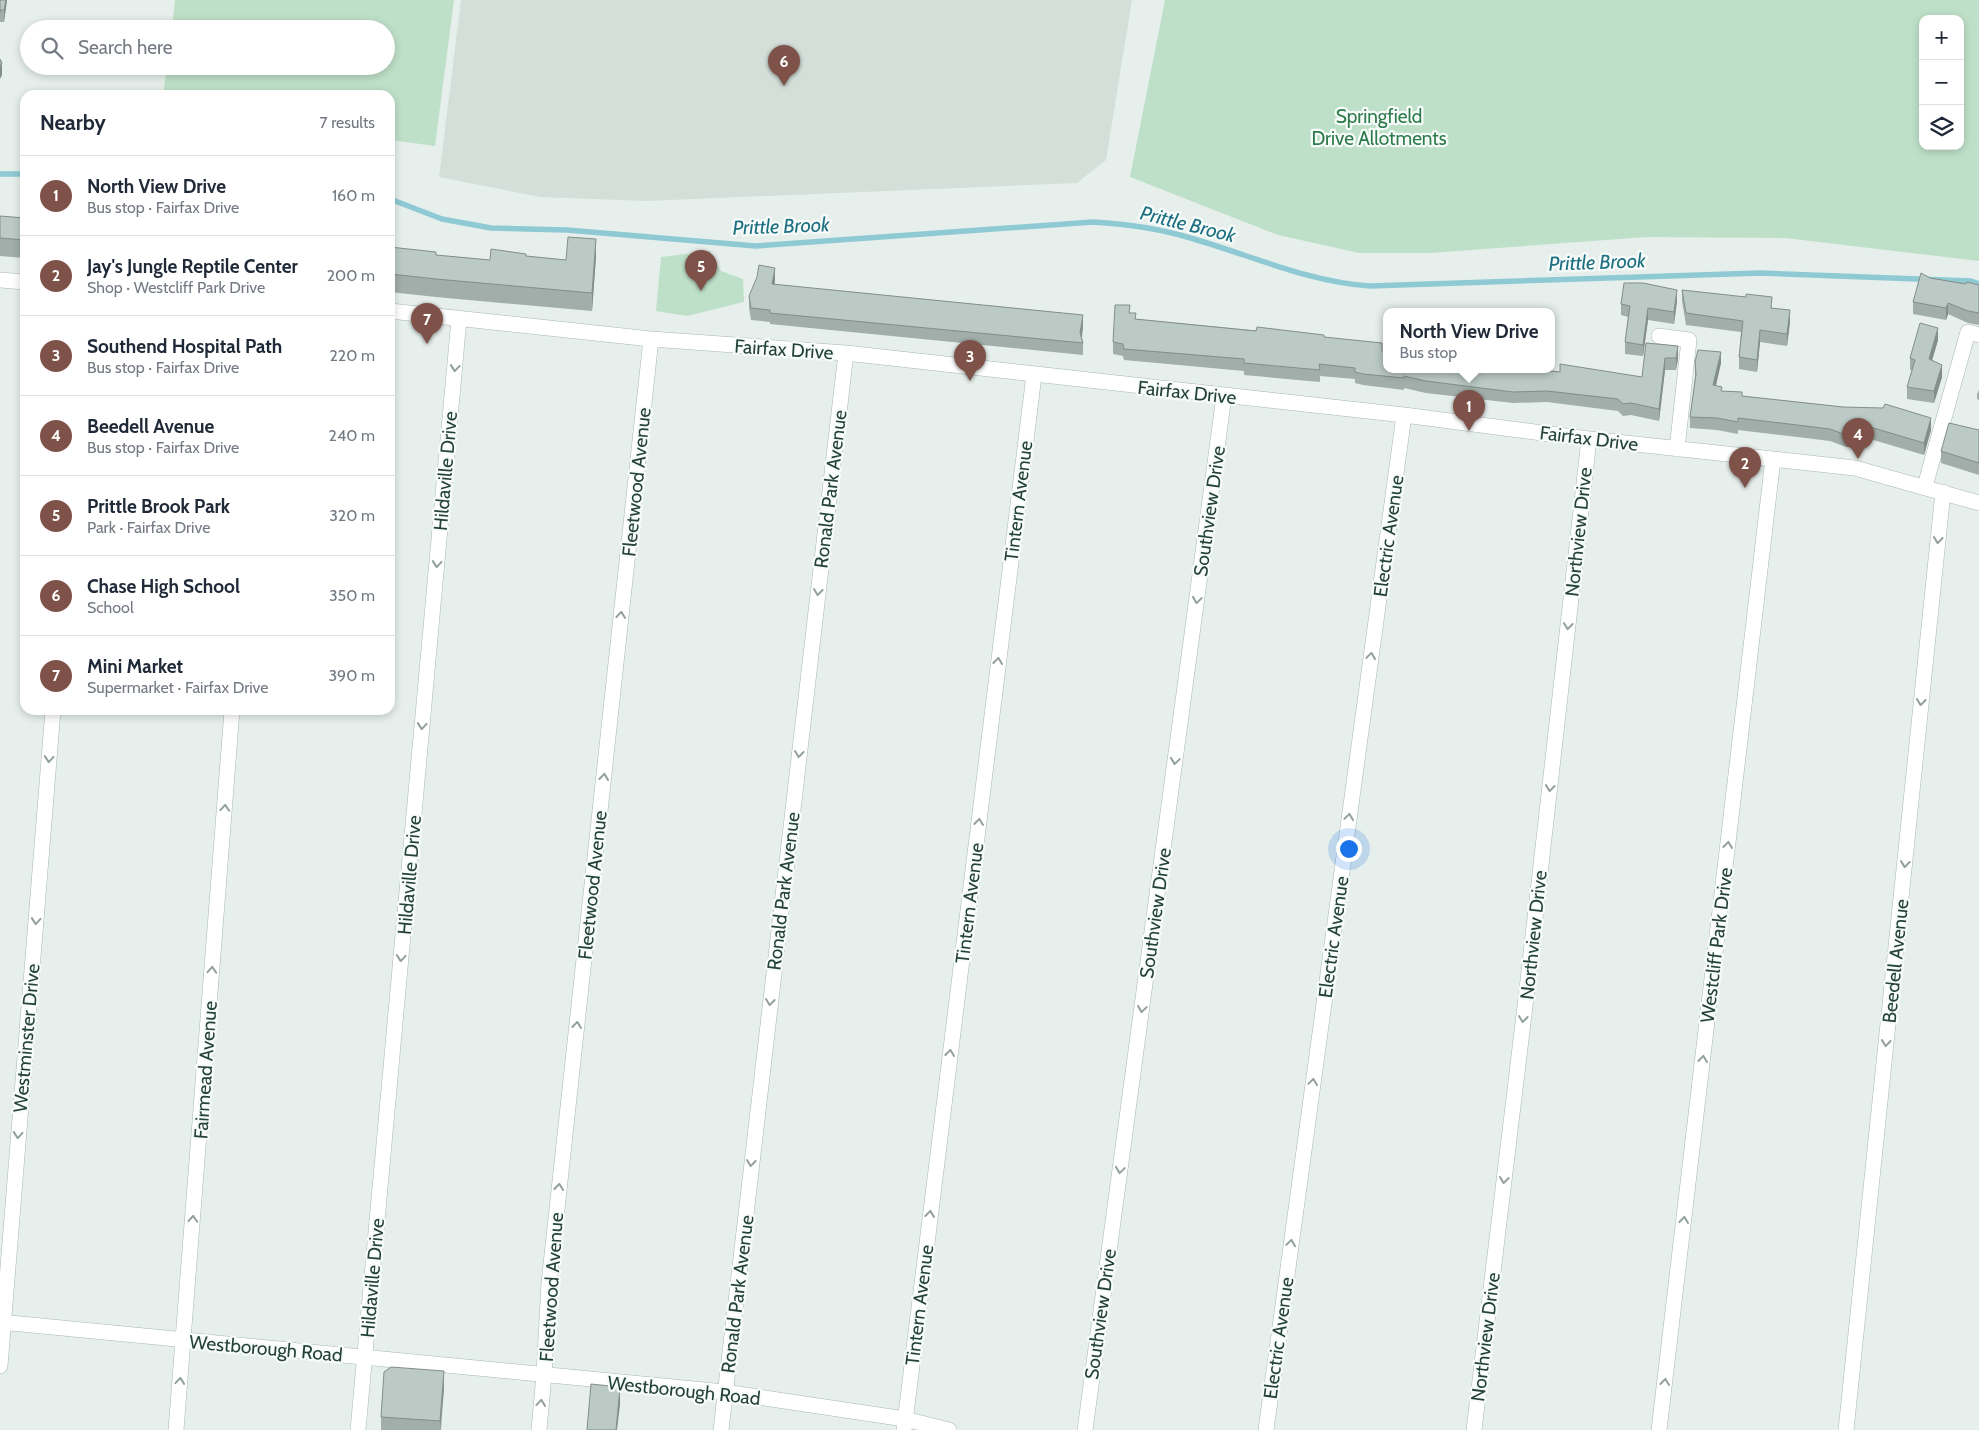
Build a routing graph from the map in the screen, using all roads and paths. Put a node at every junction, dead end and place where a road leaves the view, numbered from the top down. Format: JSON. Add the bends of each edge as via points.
{"nodes":[{"id":1,"x":0,"y":280,"type":"edge"},
{"id":2,"x":20,"y":282,"type":"edge"},
{"id":3,"x":395,"y":313,"type":"edge"},
{"id":4,"x":459,"y":319,"type":"junction"},
{"id":5,"x":1979,"y":335,"type":"edge"},
{"id":6,"x":1659,"y":336,"type":"dead end"},
{"id":7,"x":651,"y":340,"type":"junction"},
{"id":8,"x":846,"y":353,"type":"junction"},
{"id":9,"x":1034,"y":375,"type":"junction"},
{"id":10,"x":1224,"y":396,"type":"junction"},
{"id":11,"x":1404,"y":415,"type":"junction"},
{"id":12,"x":1589,"y":439,"type":"junction"},
{"id":13,"x":1677,"y":449,"type":"junction"},
{"id":14,"x":1772,"y":459,"type":"junction"},
{"id":15,"x":1925,"y":486,"type":"junction"},
{"id":16,"x":1943,"y":492,"type":"junction"},
{"id":17,"x":1979,"y":503,"type":"edge"},
{"id":18,"x":53,"y":715,"type":"edge"},
{"id":19,"x":232,"y":715,"type":"edge"},
{"id":20,"x":2,"y":1322,"type":"edge"},
{"id":21,"x":184,"y":1340,"type":"junction"},
{"id":22,"x":365,"y":1357,"type":"junction"},
{"id":23,"x":0,"y":1366,"type":"edge"},
{"id":24,"x":544,"y":1375,"type":"junction"},
{"id":25,"x":725,"y":1392,"type":"junction"},
{"id":26,"x":904,"y":1425,"type":"edge"},
{"id":27,"x":176,"y":1430,"type":"edge"},
{"id":28,"x":358,"y":1430,"type":"edge"},
{"id":29,"x":539,"y":1430,"type":"edge"},
{"id":30,"x":721,"y":1430,"type":"edge"},
{"id":31,"x":949,"y":1430,"type":"edge"},
{"id":32,"x":1085,"y":1430,"type":"edge"},
{"id":33,"x":1266,"y":1430,"type":"edge"},
{"id":34,"x":1474,"y":1430,"type":"edge"},
{"id":35,"x":1659,"y":1430,"type":"edge"},
{"id":36,"x":1846,"y":1430,"type":"edge"}],
"edges":[{"from":1,"to":2,"type":"street"},
{"from":3,"to":4,"type":"street","name":"Fairfax Drive"},
{"from":4,"to":7,"type":"street","name":"Fairfax Drive"},
{"from":4,"to":22,"type":"street","name":"Hildaville Drive","one_way":true},
{"from":5,"to":15,"type":"street","via":[[1968,332]]},
{"from":6,"to":13,"type":"street","via":[[1689,340]]},
{"from":7,"to":8,"type":"street","name":"Fairfax Drive"},
{"from":24,"to":7,"type":"street","name":"Fleetwood Avenue","one_way":true,"via":[[549,1283]]},
{"from":8,"to":9,"type":"street","name":"Fairfax Drive"},
{"from":8,"to":25,"type":"street","name":"Ronald Park Avenue","one_way":true},
{"from":9,"to":10,"type":"street","name":"Fairfax Drive"},
{"from":26,"to":9,"type":"street","name":"Tintern Avenue","one_way":true},
{"from":10,"to":11,"type":"street","name":"Fairfax Drive"},
{"from":10,"to":32,"type":"street","name":"Southview Drive","one_way":true},
{"from":11,"to":12,"type":"street","name":"Fairfax Drive"},
{"from":33,"to":11,"type":"street","name":"Electric Avenue","one_way":true},
{"from":12,"to":13,"type":"street","name":"Fairfax Drive"},
{"from":12,"to":34,"type":"street","name":"Northview Drive","one_way":true},
{"from":13,"to":14,"type":"street","name":"Fairfax Drive"},
{"from":14,"to":15,"type":"street","name":"Fairfax Drive","via":[[1855,468]]},
{"from":35,"to":14,"type":"street","name":"Westcliff Park Drive","one_way":true},
{"from":15,"to":16,"type":"street","name":"Fairfax Drive"},
{"from":16,"to":17,"type":"street","name":"Fairfax Drive"},
{"from":16,"to":36,"type":"street","name":"Beedell Avenue","one_way":true},
{"from":18,"to":20,"type":"street","name":"Westminster Drive","one_way":true},
{"from":21,"to":19,"type":"street","name":"Fairmead Avenue","one_way":true},
{"from":20,"to":21,"type":"street","name":"Westborough Road"},
{"from":20,"to":23,"type":"street","name":"Westminster Drive"},
{"from":21,"to":22,"type":"street","name":"Westborough Road"},
{"from":27,"to":21,"type":"street","name":"Fairmead Avenue","one_way":true},
{"from":22,"to":24,"type":"street","name":"Westborough Road"},
{"from":22,"to":28,"type":"street","name":"Hildaville Drive"},
{"from":24,"to":25,"type":"street","name":"Westborough Road"},
{"from":29,"to":24,"type":"street","name":"Fleetwood Avenue","one_way":true},
{"from":25,"to":26,"type":"street","name":"Westborough Road"},
{"from":25,"to":30,"type":"street","name":"Ronald Park Avenue"},
{"from":26,"to":31,"type":"street","name":"Westborough Road"}]}
